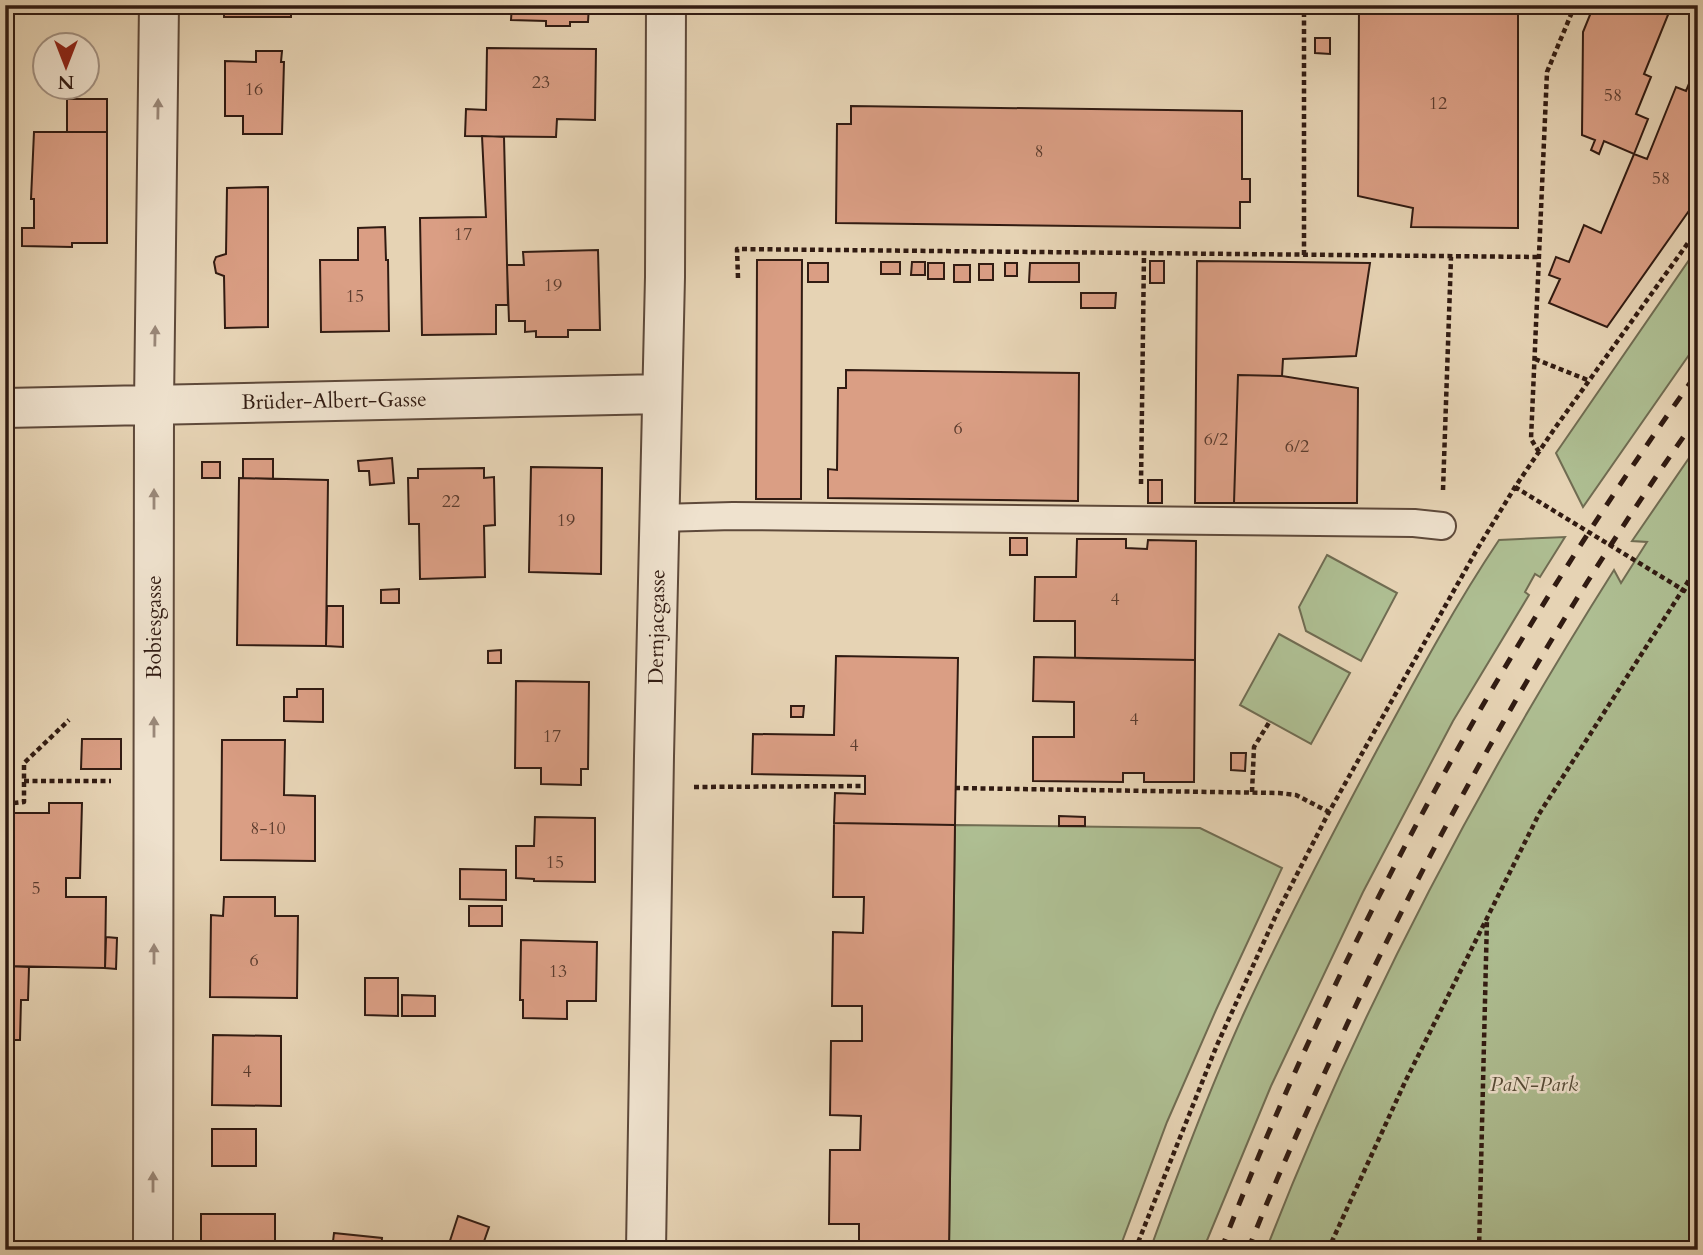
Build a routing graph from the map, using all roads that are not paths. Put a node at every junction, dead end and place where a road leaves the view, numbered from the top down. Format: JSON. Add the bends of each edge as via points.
{"nodes":[{"id":1,"x":159,"y":5,"type":"edge"},
{"id":2,"x":666,"y":5,"type":"edge"},
{"id":3,"x":662,"y":394,"type":"junction"},
{"id":4,"x":154,"y":404,"type":"junction"},
{"id":5,"x":5,"y":408,"type":"edge"},
{"id":6,"x":659,"y":518,"type":"junction"},
{"id":7,"x":1442,"y":526,"type":"road end"},
{"id":8,"x":153,"y":1250,"type":"edge"},
{"id":9,"x":646,"y":1250,"type":"edge"}],
"edges":[{"from":4,"to":1,"type":"street","name":"Bobiesgasse","one_way":true},
{"from":2,"to":3,"type":"street","name":"Dernjacgasse"},
{"from":3,"to":4,"type":"street","name":"Brüder-Albert-Gasse"},
{"from":3,"to":6,"type":"street","name":"Dernjacgasse"},
{"from":4,"to":5,"type":"street","name":"Brüder-Albert-Gasse"},
{"from":8,"to":4,"type":"street","name":"Bobiesgasse","one_way":true},
{"from":6,"to":7,"type":"lane","via":[[1140,519]]},
{"from":6,"to":9,"type":"street","name":"Dernjacgasse"}]}
